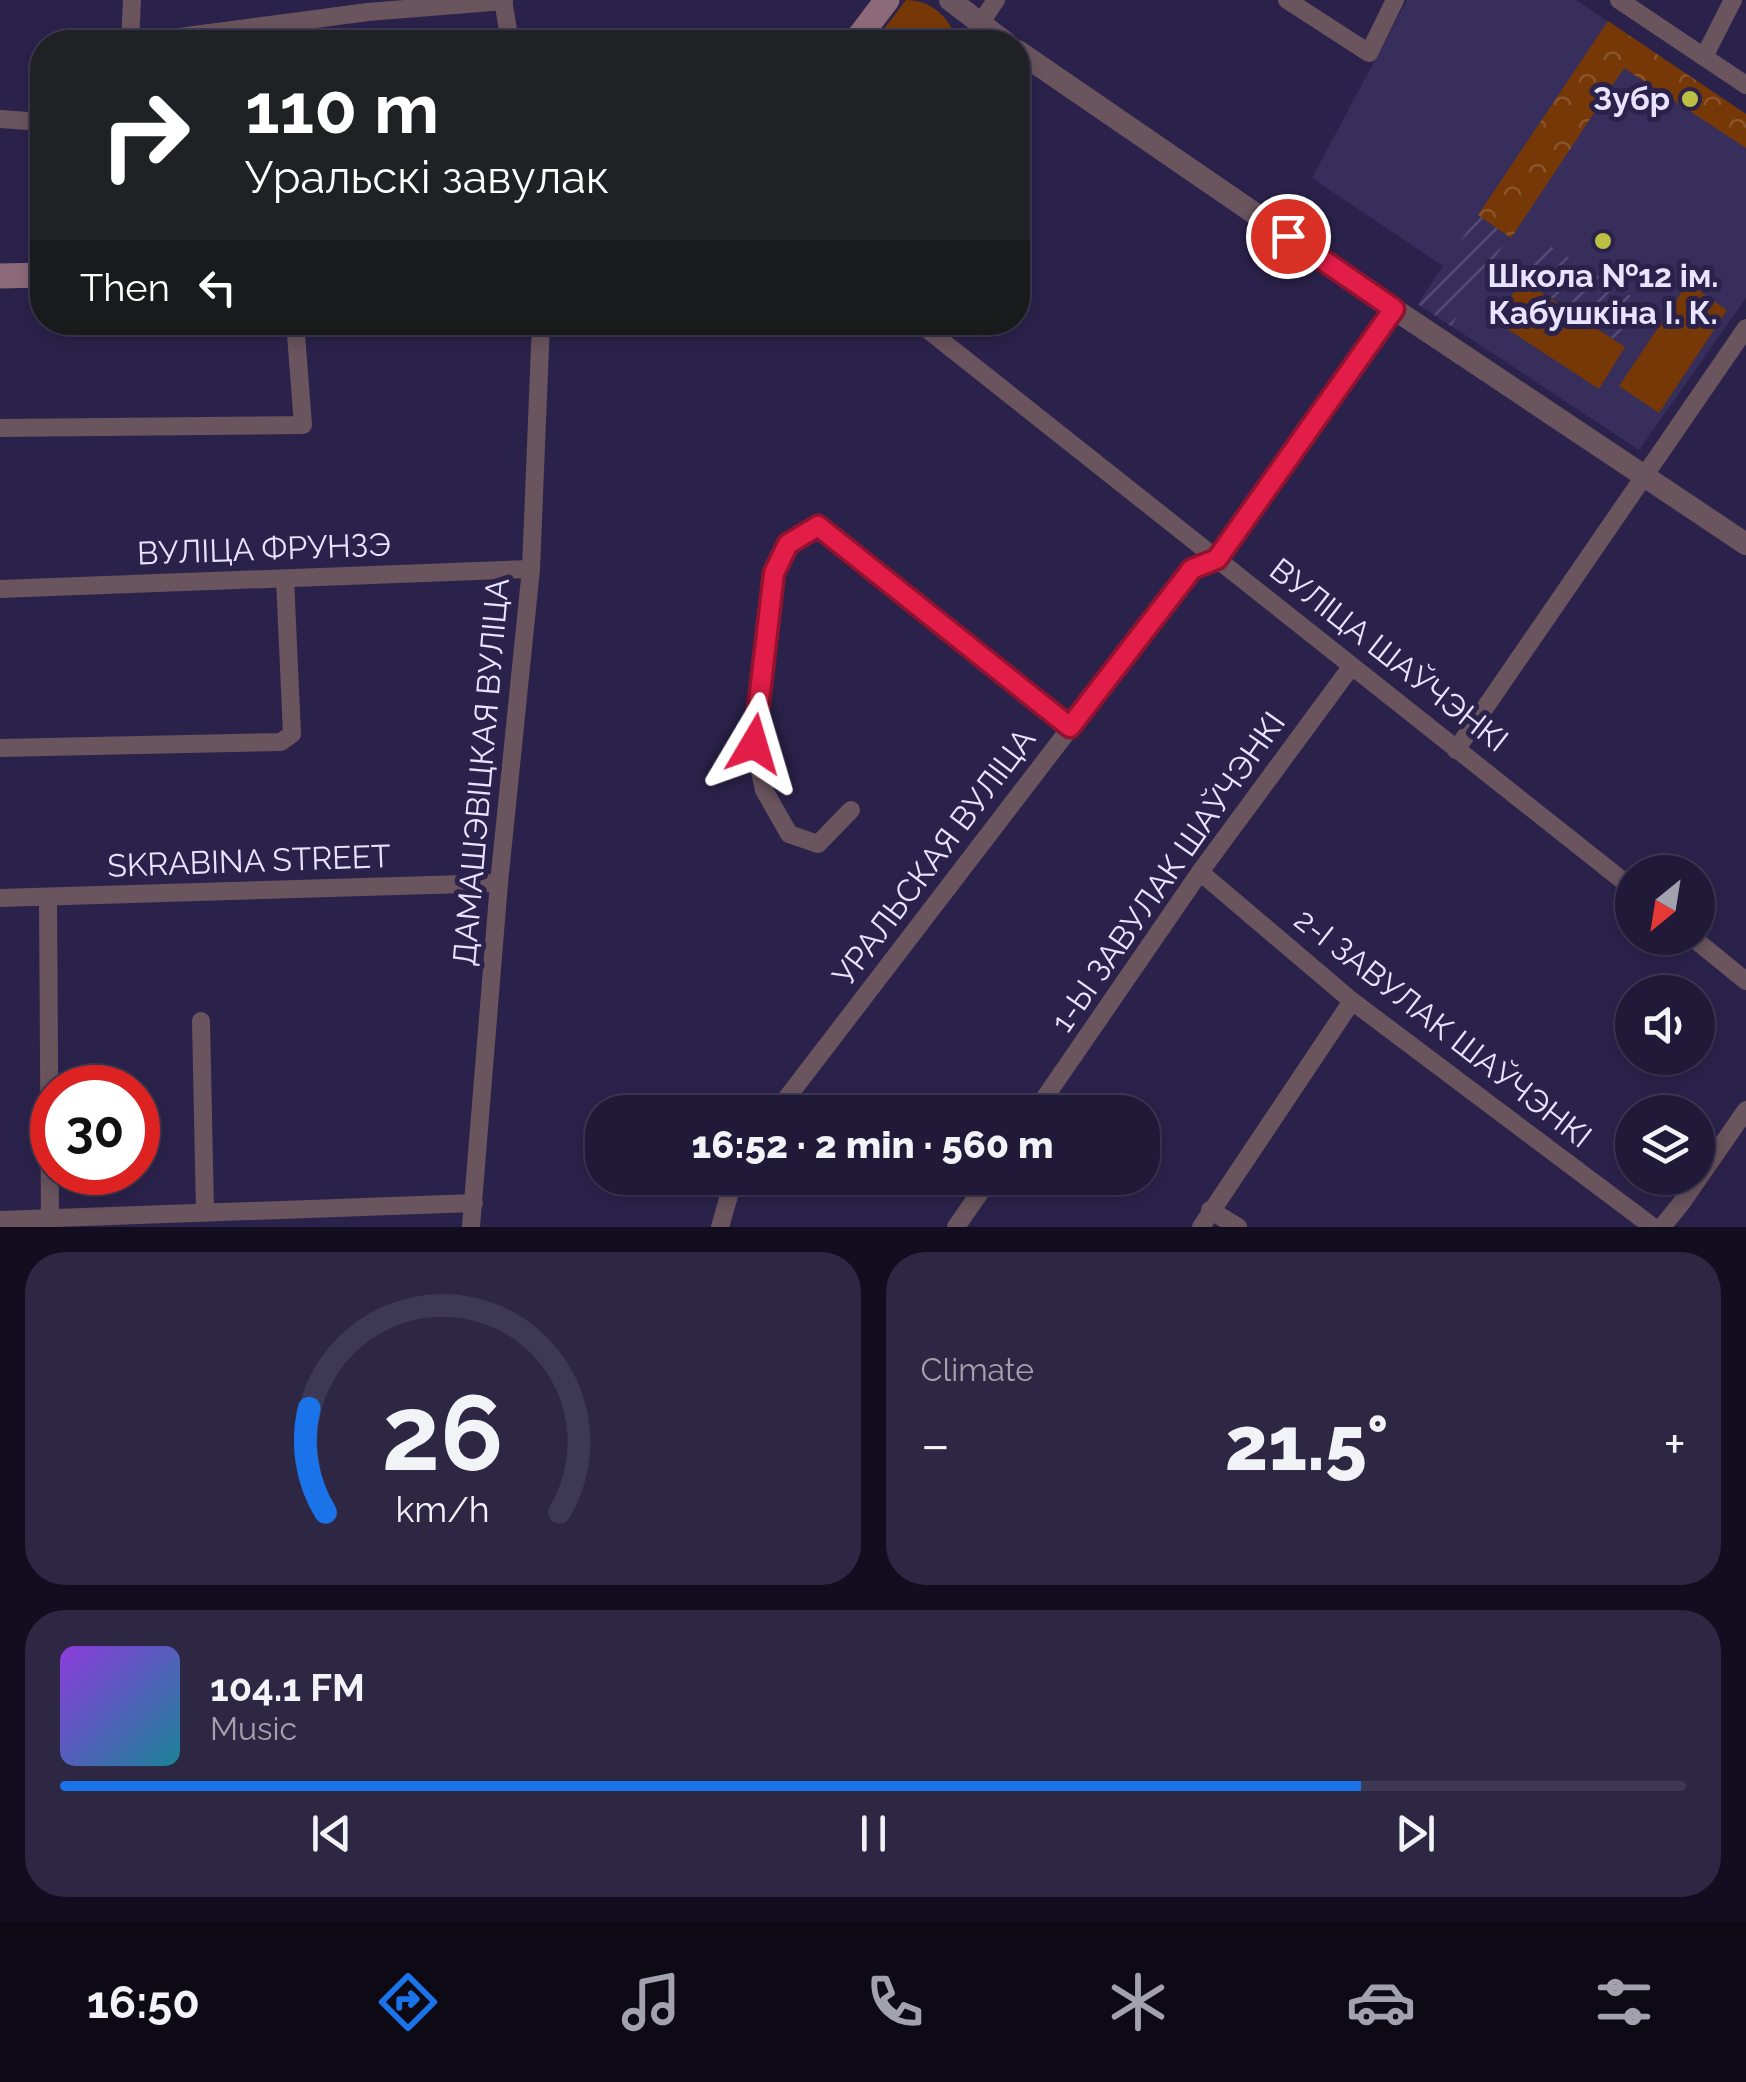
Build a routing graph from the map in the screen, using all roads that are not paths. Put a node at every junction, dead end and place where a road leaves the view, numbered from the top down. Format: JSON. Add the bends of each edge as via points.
{"nodes":[{"id":1,"x":132,"y":0,"type":"edge"},
{"id":2,"x":887,"y":0,"type":"edge"},
{"id":3,"x":950,"y":0,"type":"edge"},
{"id":4,"x":996,"y":0,"type":"edge"},
{"id":5,"x":1287,"y":0,"type":"edge"},
{"id":6,"x":1395,"y":0,"type":"edge"},
{"id":7,"x":1619,"y":0,"type":"edge"},
{"id":8,"x":1733,"y":0,"type":"edge"},
{"id":9,"x":504,"y":1,"type":"edge"},
{"id":10,"x":131,"y":30,"type":"edge"},
{"id":11,"x":272,"y":30,"type":"edge"},
{"id":12,"x":508,"y":30,"type":"edge"},
{"id":13,"x":864,"y":30,"type":"edge"},
{"id":14,"x":971,"y":30,"type":"edge"},
{"id":15,"x":977,"y":30,"type":"edge"},
{"id":16,"x":1704,"y":57,"type":"junction"},
{"id":17,"x":1030,"y":59,"type":"edge"},
{"id":18,"x":1746,"y":85,"type":"edge"},
{"id":19,"x":0,"y":119,"type":"edge"},
{"id":20,"x":30,"y":121,"type":"edge"},
{"id":21,"x":30,"y":275,"type":"edge"},
{"id":22,"x":0,"y":276,"type":"edge"},
{"id":23,"x":1394,"y":309,"type":"junction"},
{"id":24,"x":1746,"y":328,"type":"edge"},
{"id":25,"x":297,"y":335,"type":"edge"},
{"id":26,"x":540,"y":335,"type":"edge"},
{"id":27,"x":934,"y":335,"type":"edge"},
{"id":28,"x":0,"y":428,"type":"edge"},
{"id":29,"x":1644,"y":476,"type":"junction"},
{"id":30,"x":1746,"y":544,"type":"edge"},
{"id":31,"x":1217,"y":559,"type":"junction"},
{"id":32,"x":531,"y":569,"type":"junction"},
{"id":33,"x":285,"y":578,"type":"junction"},
{"id":34,"x":0,"y":589,"type":"edge"},
{"id":35,"x":1351,"y":667,"type":"junction"},
{"id":36,"x":1070,"y":727,"type":"junction"},
{"id":37,"x":0,"y":748,"type":"edge"},
{"id":38,"x":1456,"y":750,"type":"junction"},
{"id":39,"x":851,"y":810,"type":"dead end"},
{"id":40,"x":1200,"y":872,"type":"junction"},
{"id":41,"x":1615,"y":875,"type":"edge"},
{"id":42,"x":499,"y":884,"type":"junction"},
{"id":43,"x":0,"y":898,"type":"edge"},
{"id":44,"x":48,"y":898,"type":"junction"},
{"id":45,"x":1714,"y":955,"type":"edge"},
{"id":46,"x":1746,"y":981,"type":"edge"},
{"id":47,"x":1352,"y":1001,"type":"junction"},
{"id":48,"x":201,"y":1021,"type":"dead end"},
{"id":49,"x":789,"y":1095,"type":"edge"},
{"id":50,"x":1047,"y":1095,"type":"edge"},
{"id":51,"x":1746,"y":1110,"type":"edge"},
{"id":52,"x":729,"y":1195,"type":"edge"},
{"id":53,"x":978,"y":1195,"type":"edge"},
{"id":54,"x":474,"y":1203,"type":"junction"},
{"id":55,"x":205,"y":1212,"type":"junction"},
{"id":56,"x":50,"y":1217,"type":"junction"},
{"id":57,"x":1205,"y":1219,"type":"edge"},
{"id":58,"x":0,"y":1220,"type":"edge"},
{"id":59,"x":471,"y":1227,"type":"edge"},
{"id":60,"x":720,"y":1227,"type":"edge"},
{"id":61,"x":956,"y":1227,"type":"edge"},
{"id":62,"x":1238,"y":1227,"type":"edge"},
{"id":63,"x":1653,"y":1227,"type":"edge"},
{"id":64,"x":1662,"y":1227,"type":"edge"}],
"edges":[{"from":1,"to":10,"type":"street"},
{"from":2,"to":13,"type":"main road"},
{"from":3,"to":14,"type":"street"},
{"from":4,"to":15,"type":"street"},
{"from":5,"to":6,"type":"street","via":[[1369,53]]},
{"from":7,"to":16,"type":"street"},
{"from":8,"to":16,"type":"street"},
{"from":9,"to":11,"type":"street","via":[[368,12]]},
{"from":9,"to":12,"type":"street"},
{"from":16,"to":18,"type":"street"},
{"from":17,"to":23,"type":"street"},
{"from":19,"to":20,"type":"street"},
{"from":21,"to":22,"type":"main road"},
{"from":23,"to":29,"type":"street"},
{"from":23,"to":31,"type":"street","name":"УРАЛЬСКАЯ ВУЛІЦА"},
{"from":24,"to":29,"type":"street"},
{"from":25,"to":28,"type":"street","via":[[303,425]]},
{"from":26,"to":32,"type":"street","name":"ДАМАШЭВІЦКАЯ ВУЛІЦА"},
{"from":27,"to":31,"type":"street","name":"ВУЛІЦА ШАЎЧЭНКІ"},
{"from":29,"to":30,"type":"street"},
{"from":29,"to":38,"type":"street"},
{"from":31,"to":35,"type":"street","name":"ВУЛІЦА ШАЎЧЭНКІ"},
{"from":31,"to":36,"type":"street","name":"УРАЛЬСКАЯ ВУЛІЦА","via":[[1192,569]]},
{"from":32,"to":33,"type":"street","name":"ВУЛІЦА ФРУНЗЭ"},
{"from":32,"to":42,"type":"street","name":"ДАМАШЭВІЦКАЯ ВУЛІЦА"},
{"from":33,"to":34,"type":"street","name":"ВУЛІЦА ФРУНЗЭ"},
{"from":33,"to":37,"type":"street","via":[[292,734],[281,742]]},
{"from":35,"to":38,"type":"street","name":"ВУЛІЦА ШАЎЧЭНКІ"},
{"from":35,"to":40,"type":"street","name":"1-Ы ЗАВУЛАК ШАЎЧЭНКІ"},
{"from":36,"to":39,"type":"street","via":[[818,526],[788,544],[774,573],[754,744],[764,790],[789,834],[818,844]]},
{"from":36,"to":49,"type":"street","name":"УРАЛЬСКАЯ ВУЛІЦА"},
{"from":38,"to":41,"type":"street","name":"ВУЛІЦА ШАЎЧЭНКІ"},
{"from":40,"to":47,"type":"street","name":"2-І ЗАВУЛАК ШАЎЧЭНКІ"},
{"from":40,"to":50,"type":"street","name":"1-Ы ЗАВУЛАК ШАЎЧЭНКІ"},
{"from":42,"to":44,"type":"street","name":"SKRABINA STREET"},
{"from":42,"to":54,"type":"street","name":"ДАМАШЭВІЦКАЯ ВУЛІЦА"},
{"from":43,"to":44,"type":"street","name":"SKRABINA STREET"},
{"from":44,"to":56,"type":"street"},
{"from":45,"to":46,"type":"street"},
{"from":47,"to":57,"type":"street"},
{"from":47,"to":63,"type":"street","name":"2-І ЗАВУЛАК ШАЎЧЭНКІ"},
{"from":48,"to":55,"type":"street"},
{"from":51,"to":64,"type":"street"},
{"from":52,"to":60,"type":"street"},
{"from":53,"to":61,"type":"street"},
{"from":54,"to":55,"type":"street"},
{"from":54,"to":59,"type":"street","name":"ДАМАШЭВІЦКАЯ ВУЛІЦА"},
{"from":55,"to":56,"type":"street"},
{"from":56,"to":58,"type":"street"},
{"from":57,"to":62,"type":"street"}]}
